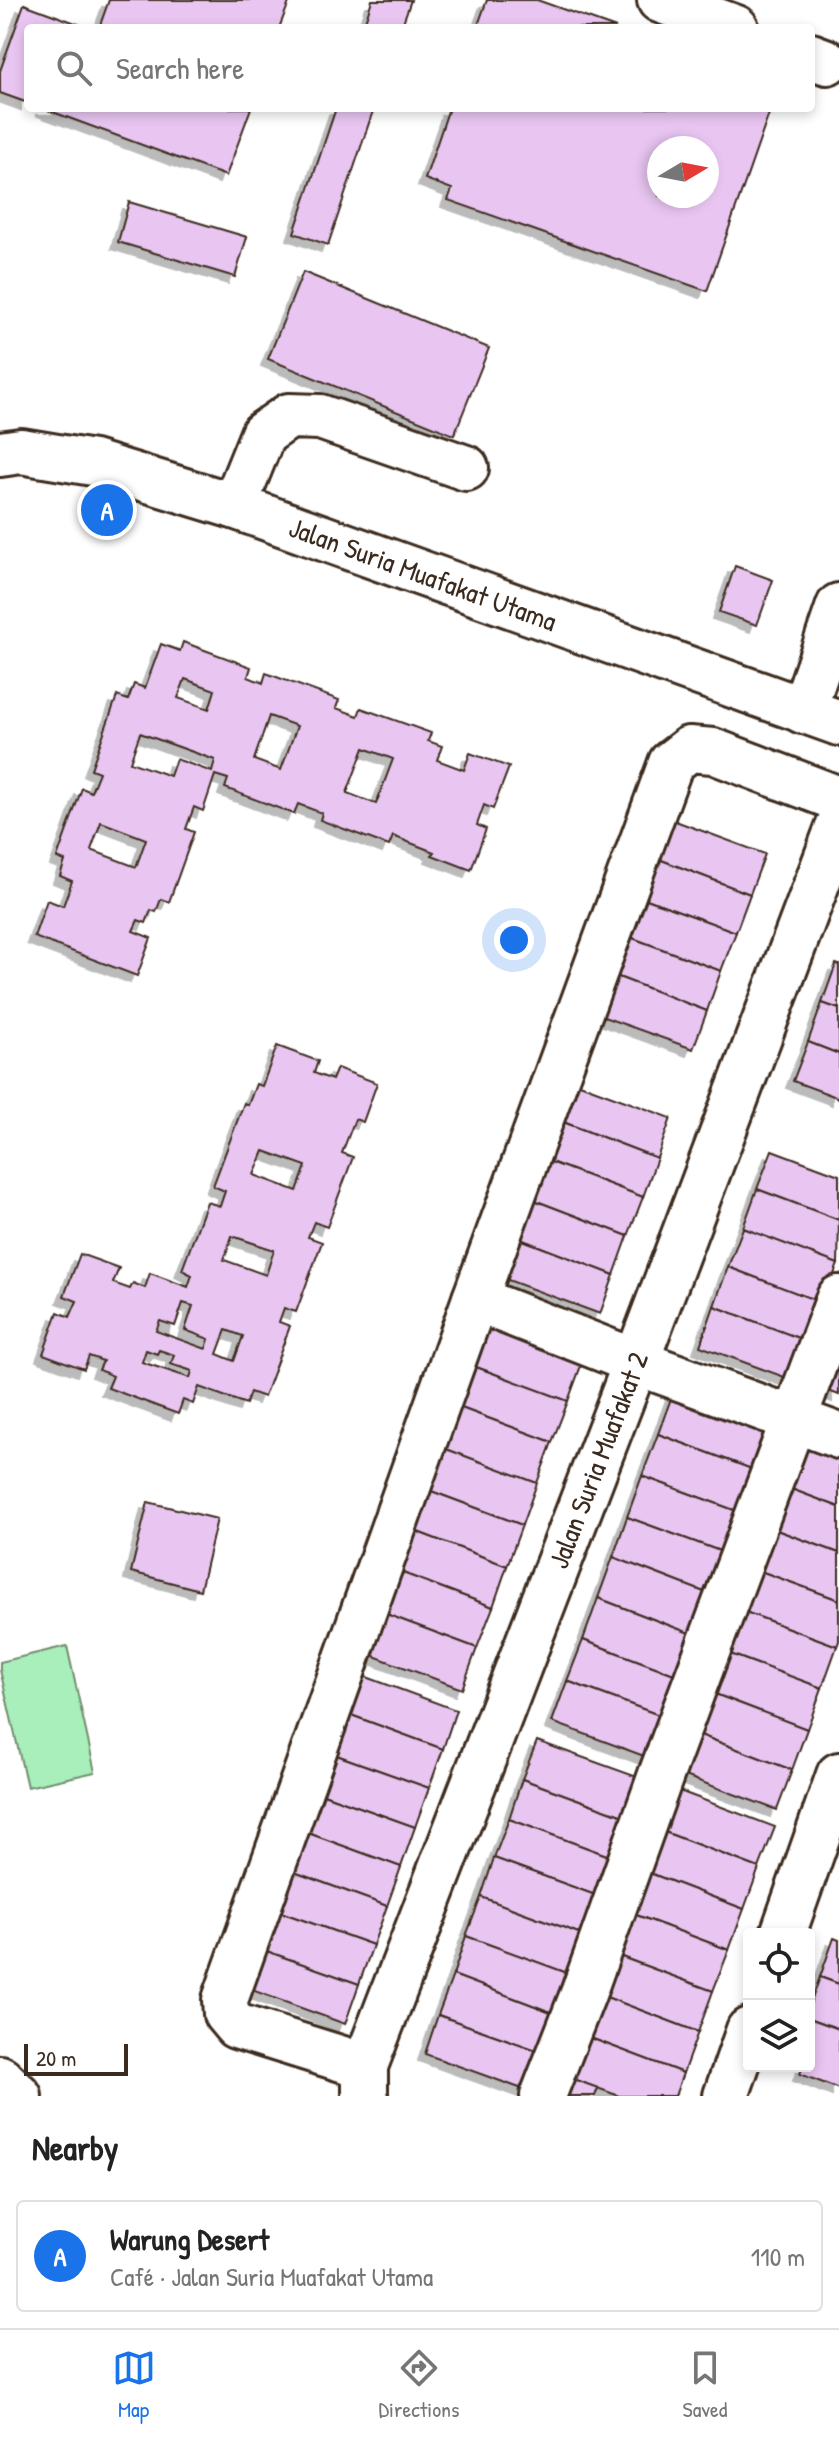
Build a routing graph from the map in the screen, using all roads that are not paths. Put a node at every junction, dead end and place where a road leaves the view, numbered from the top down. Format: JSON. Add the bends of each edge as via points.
{"nodes":[{"id":1,"x":660,"y":0,"type":"edge"},
{"id":2,"x":725,"y":24,"type":"edge"},
{"id":3,"x":0,"y":454,"type":"edge"},
{"id":4,"x":466,"y":468,"type":"dead end"},
{"id":5,"x":234,"y":506,"type":"junction"},
{"id":6,"x":839,"y":606,"type":"edge"},
{"id":7,"x":821,"y":717,"type":"edge"},
{"id":8,"x":839,"y":799,"type":"edge"},
{"id":9,"x":839,"y":825,"type":"edge"},
{"id":10,"x":839,"y":1298,"type":"edge"},
{"id":11,"x":475,"y":1299,"type":"junction"},
{"id":12,"x":636,"y":1362,"type":"junction"},
{"id":13,"x":793,"y":1419,"type":"junction"},
{"id":14,"x":839,"y":1436,"type":"edge"},
{"id":15,"x":839,"y":1775,"type":"edge"},
{"id":16,"x":785,"y":1928,"type":"edge"},
{"id":17,"x":743,"y":2047,"type":"edge"},
{"id":18,"x":0,"y":2078,"type":"edge"},
{"id":19,"x":365,"y":2081,"type":"edge"},
{"id":20,"x":19,"y":2096,"type":"edge"},
{"id":21,"x":543,"y":2096,"type":"edge"},
{"id":22,"x":726,"y":2096,"type":"edge"}],
"edges":[{"from":1,"to":2,"type":"street"},
{"from":3,"to":5,"type":"street","name":"Jalan Suria Muafakat Utama","via":[[21,451],[93,463]]},
{"from":4,"to":5,"type":"street","via":[[320,417],[289,416],[263,434]]},
{"from":5,"to":7,"type":"street","name":"Jalan Suria Muafakat Utama"},
{"from":6,"to":7,"type":"street"},
{"from":8,"to":11,"type":"street","via":[[713,751],[689,749],[671,763]]},
{"from":9,"to":12,"type":"street","name":"Jalan Suria Muafakat 2"},
{"from":10,"to":13,"type":"street"},
{"from":11,"to":12,"type":"street"},
{"from":11,"to":19,"type":"street","via":[[225,2000],[226,2014],[236,2026]]},
{"from":12,"to":13,"type":"street"},
{"from":12,"to":19,"type":"street","name":"Jalan Suria Muafakat 2"},
{"from":13,"to":14,"type":"street"},
{"from":13,"to":21,"type":"street"},
{"from":15,"to":16,"type":"street"},
{"from":17,"to":22,"type":"street"},
{"from":18,"to":20,"type":"street"}]}
